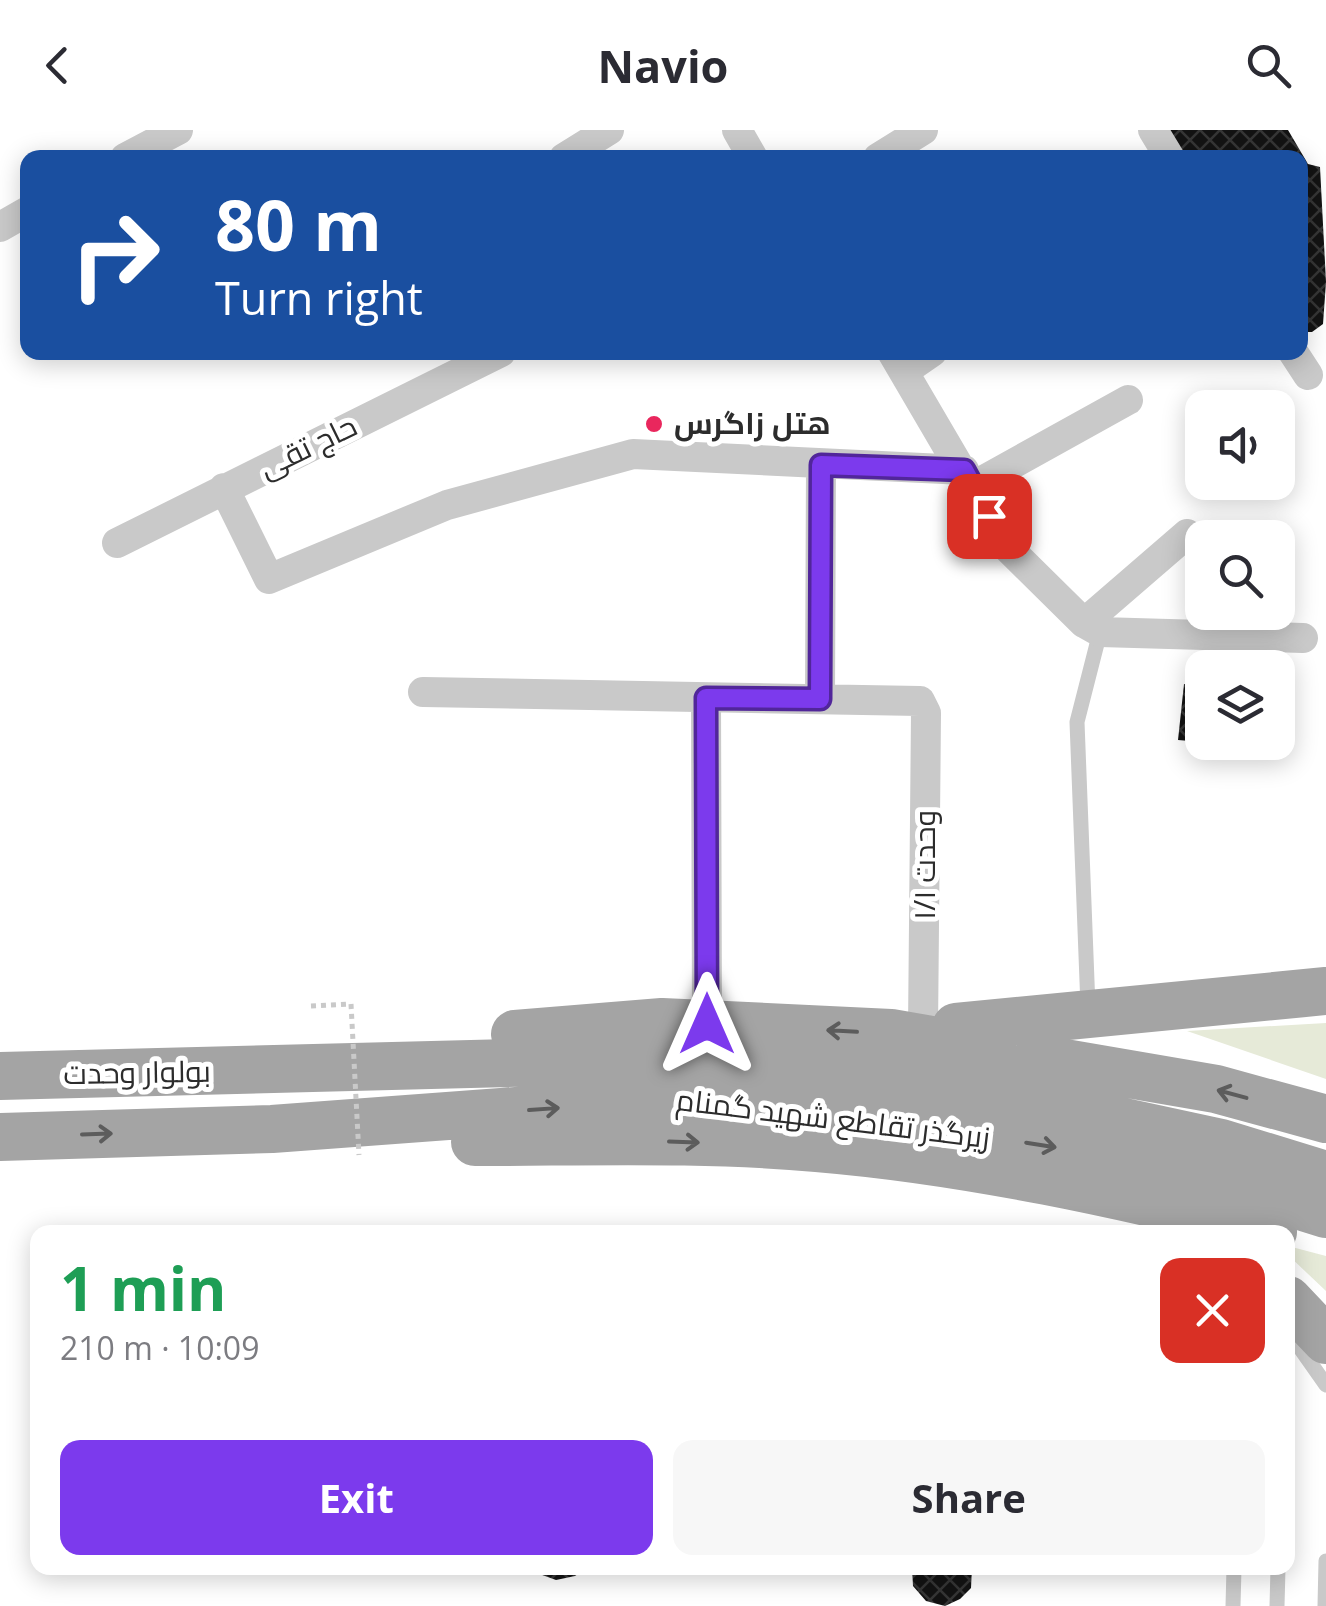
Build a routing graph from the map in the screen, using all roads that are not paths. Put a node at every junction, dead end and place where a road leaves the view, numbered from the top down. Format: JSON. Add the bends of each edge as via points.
{"nodes":[{"id":1,"x":178,"y":130,"type":"edge"},
{"id":2,"x":609,"y":130,"type":"edge"},
{"id":3,"x":140,"y":150,"type":"edge"},
{"id":4,"x":577,"y":150,"type":"edge"},
{"id":5,"x":485,"y":360,"type":"edge"},
{"id":6,"x":899,"y":361,"type":"edge"},
{"id":7,"x":1128,"y":400,"type":"dead end"},
{"id":8,"x":821,"y":465,"type":"junction"},
{"id":9,"x":969,"y":478,"type":"junction"},
{"id":10,"x":224,"y":488,"type":"junction"},
{"id":11,"x":1185,"y":536,"type":"edge"},
{"id":12,"x":117,"y":543,"type":"dead end"},
{"id":13,"x":1092,"y":627,"type":"junction"},
{"id":14,"x":1302,"y":638,"type":"dead end"},
{"id":15,"x":423,"y":692,"type":"dead end"},
{"id":16,"x":706,"y":698,"type":"junction"},
{"id":17,"x":820,"y":699,"type":"junction"},
{"id":18,"x":1326,"y":992,"type":"edge"},
{"id":19,"x":1089,"y":1016,"type":"junction"},
{"id":20,"x":707,"y":1024,"type":"junction"},
{"id":21,"x":907,"y":1032,"type":"junction"},
{"id":22,"x":274,"y":1070,"type":"junction"},
{"id":23,"x":0,"y":1076,"type":"edge"},
{"id":24,"x":1326,"y":1119,"type":"edge"},
{"id":25,"x":272,"y":1129,"type":"junction"},
{"id":26,"x":0,"y":1137,"type":"edge"},
{"id":27,"x":1326,"y":1174,"type":"edge"},
{"id":28,"x":1326,"y":1214,"type":"edge"},
{"id":29,"x":1198,"y":1225,"type":"edge"},
{"id":30,"x":1295,"y":1238,"type":"edge"},
{"id":31,"x":1326,"y":1246,"type":"edge"},
{"id":32,"x":1295,"y":1307,"type":"edge"},
{"id":33,"x":1326,"y":1340,"type":"edge"},
{"id":34,"x":1295,"y":1341,"type":"edge"},
{"id":35,"x":1326,"y":1385,"type":"edge"},
{"id":36,"x":1326,"y":1561,"type":"edge"},
{"id":37,"x":1234,"y":1575,"type":"edge"},
{"id":38,"x":1278,"y":1575,"type":"edge"},
{"id":39,"x":1233,"y":1606,"type":"edge"},
{"id":40,"x":1277,"y":1606,"type":"edge"},
{"id":41,"x":1325,"y":1606,"type":"edge"}],
"edges":[{"from":1,"to":3,"type":"street"},
{"from":2,"to":4,"type":"street"},
{"from":5,"to":10,"type":"street","name":"حاج تقی"},
{"from":6,"to":9,"type":"street"},
{"from":7,"to":9,"type":"street"},
{"from":8,"to":9,"type":"street"},
{"from":8,"to":10,"type":"street","via":[[633,454],[447,505],[270,579]]},
{"from":8,"to":17,"type":"street"},
{"from":9,"to":13,"type":"street","via":[[1005,545]]},
{"from":10,"to":12,"type":"street","name":"حاج تقی"},
{"from":11,"to":13,"type":"street"},
{"from":13,"to":14,"type":"street"},
{"from":13,"to":19,"type":"lane","via":[[1077,722]]},
{"from":15,"to":16,"type":"street"},
{"from":16,"to":17,"type":"street"},
{"from":16,"to":20,"type":"street"},
{"from":17,"to":21,"type":"street","name":"وحدت ۱/۱","via":[[920,701],[926,712]]},
{"from":18,"to":19,"type":"main road"},
{"from":19,"to":21,"type":"main road"},
{"from":21,"to":20,"type":"main road","one_way":true},
{"from":20,"to":22,"type":"main road","via":[[418,1042]]},
{"from":24,"to":21,"type":"main road","one_way":true,"via":[[1216,1089]]},
{"from":22,"to":23,"type":"main road","name":"بولوار وحدت"},
{"from":22,"to":27,"type":"main road","name":"زیرگذر تقاطع شهید گمنام","via":[[663,1059],[827,1070],[1220,1142]]},
{"from":26,"to":25,"type":"main road","name":"بولوار وحدت","one_way":true},
{"from":25,"to":28,"type":"main road","name":"زیرگذر تقاطع شهید گمنام","one_way":true,"via":[[665,1100],[819,1112],[1096,1154],[1214,1179]]},
{"from":25,"to":29,"type":"main road","one_way":true,"via":[[429,1143],[817,1148],[1095,1189]]},
{"from":30,"to":31,"type":"main road"},
{"from":32,"to":33,"type":"main road"},
{"from":34,"to":35,"type":"lane"},
{"from":36,"to":41,"type":"lane"},
{"from":37,"to":39,"type":"lane"},
{"from":38,"to":40,"type":"lane"}]}
